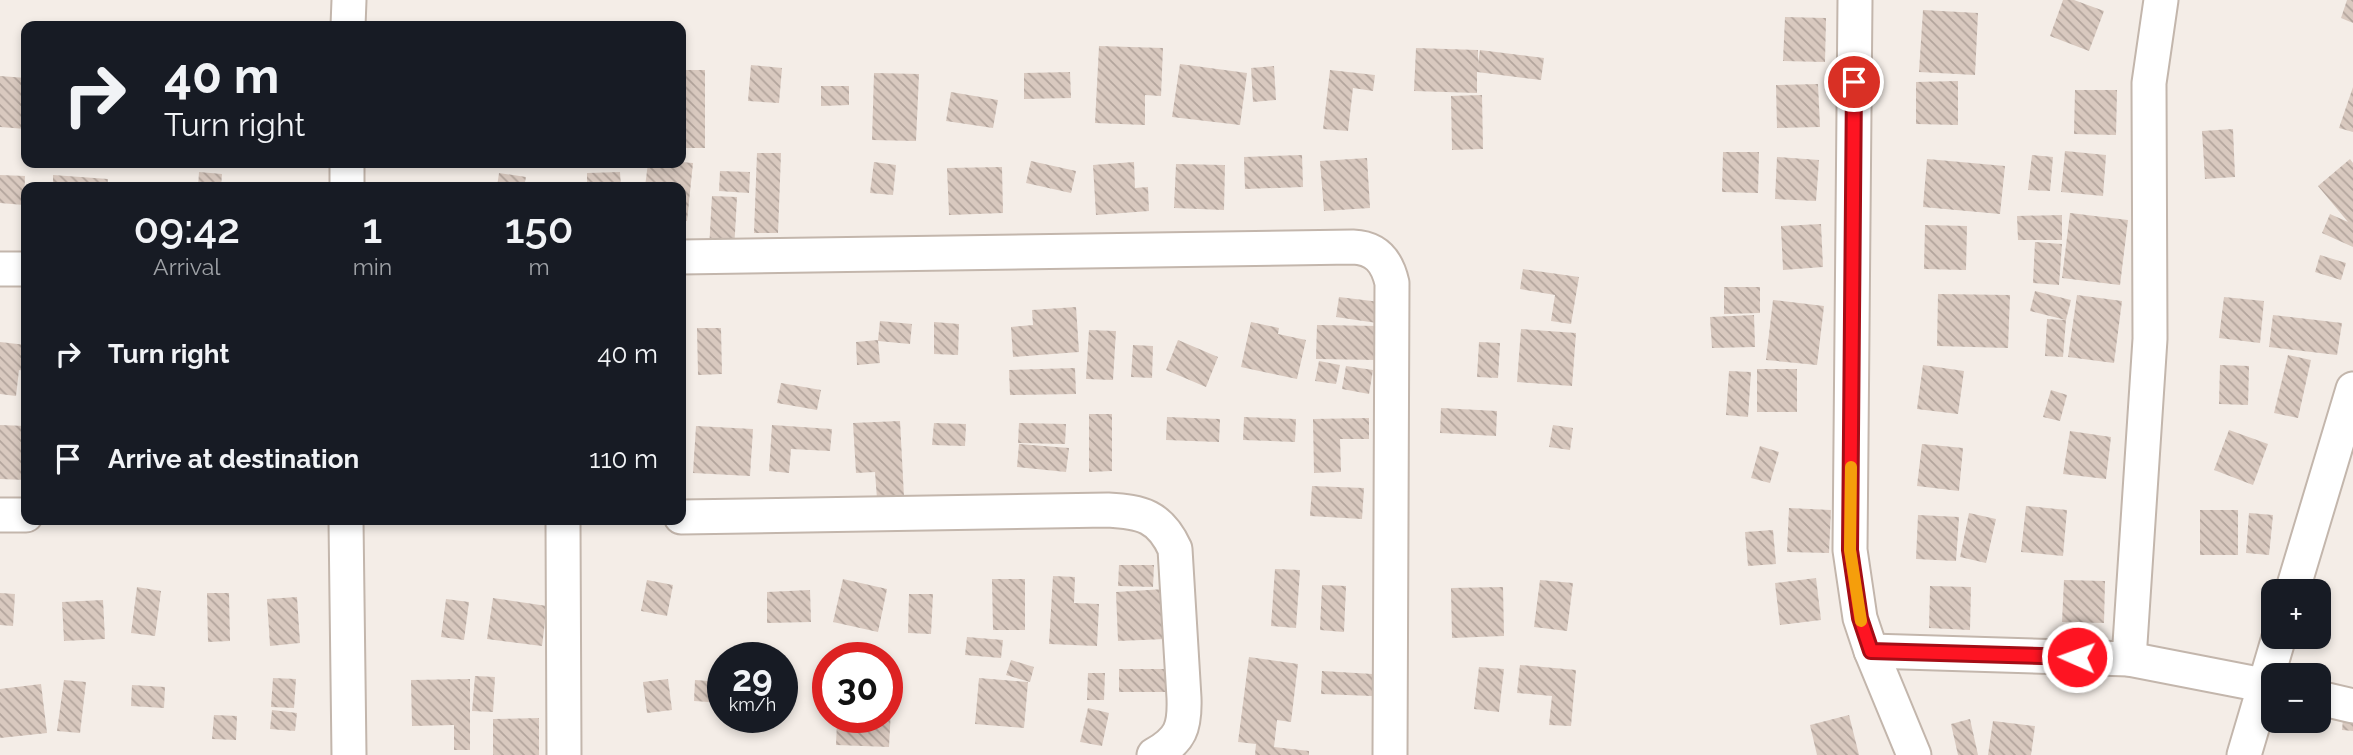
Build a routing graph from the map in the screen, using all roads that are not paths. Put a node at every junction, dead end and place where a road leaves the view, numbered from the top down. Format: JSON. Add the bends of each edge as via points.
{"nodes":[{"id":1,"x":348,"y":0,"type":"edge"},
{"id":2,"x":1855,"y":0,"type":"edge"},
{"id":3,"x":2161,"y":0,"type":"edge"},
{"id":4,"x":348,"y":21,"type":"edge"},
{"id":5,"x":686,"y":257,"type":"edge"},
{"id":6,"x":0,"y":269,"type":"edge"},
{"id":7,"x":21,"y":269,"type":"edge"},
{"id":8,"x":2353,"y":389,"type":"edge"},
{"id":9,"x":0,"y":515,"type":"edge"},
{"id":10,"x":21,"y":515,"type":"edge"},
{"id":11,"x":686,"y":517,"type":"edge"},
{"id":12,"x":346,"y":525,"type":"edge"},
{"id":13,"x":563,"y":525,"type":"edge"},
{"id":14,"x":2296,"y":579,"type":"edge"},
{"id":15,"x":1871,"y":651,"type":"junction"},
{"id":16,"x":2129,"y":659,"type":"junction"},
{"id":17,"x":2261,"y":684,"type":"edge"},
{"id":18,"x":2331,"y":701,"type":"edge"},
{"id":19,"x":2353,"y":706,"type":"edge"},
{"id":20,"x":2261,"y":707,"type":"edge"},
{"id":21,"x":349,"y":755,"type":"edge"},
{"id":22,"x":564,"y":755,"type":"edge"},
{"id":23,"x":1154,"y":755,"type":"edge"},
{"id":24,"x":1390,"y":755,"type":"edge"},
{"id":25,"x":1914,"y":755,"type":"edge"},
{"id":26,"x":2244,"y":755,"type":"edge"}],
"edges":[{"from":1,"to":4,"type":"street"},
{"from":2,"to":15,"type":"street","via":[[1850,550],[1860,618]]},
{"from":3,"to":16,"type":"street","via":[[2149,83],[2150,339]]},
{"from":5,"to":24,"type":"street","via":[[1370,249],[1389,268],[1392,283]]},
{"from":6,"to":7,"type":"street"},
{"from":8,"to":14,"type":"street"},
{"from":9,"to":10,"type":"street"},
{"from":11,"to":23,"type":"street","via":[[1108,510],[1143,515],[1161,524],[1175,549],[1184,720],[1169,747]]},
{"from":12,"to":21,"type":"street"},
{"from":13,"to":22,"type":"street"},
{"from":15,"to":16,"type":"street"},
{"from":15,"to":25,"type":"street"},
{"from":16,"to":17,"type":"street"},
{"from":18,"to":19,"type":"street"},
{"from":20,"to":26,"type":"street"}]}
